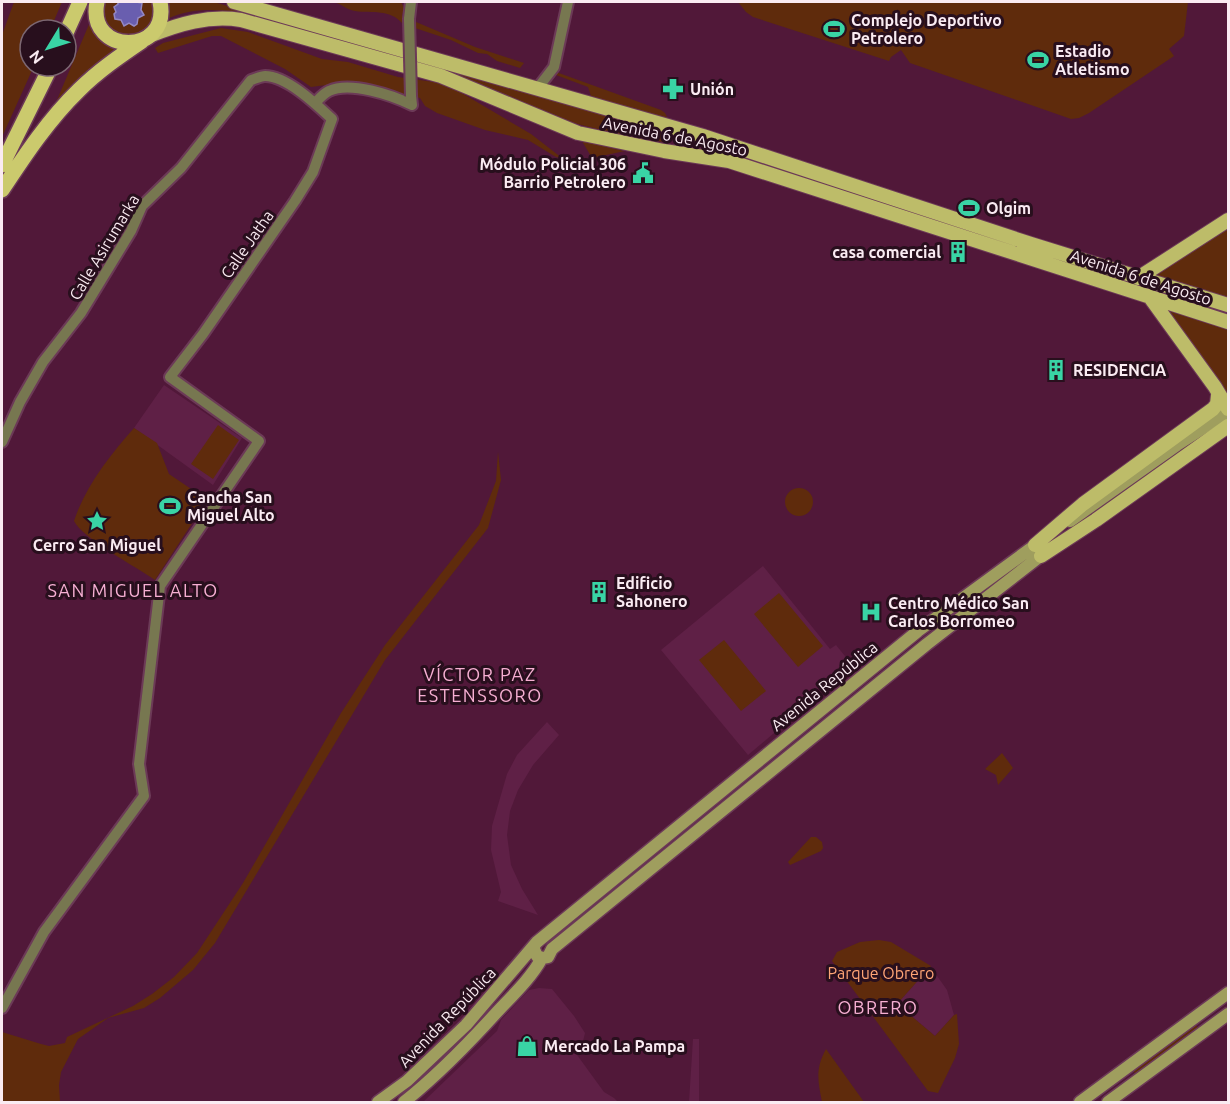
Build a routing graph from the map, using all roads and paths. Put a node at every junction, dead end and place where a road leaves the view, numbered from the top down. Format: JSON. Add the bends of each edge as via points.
{"nodes":[{"id":1,"x":160,"y":2,"type":"edge"},
{"id":2,"x":234,"y":2,"type":"edge"},
{"id":3,"x":411,"y":2,"type":"edge"},
{"id":4,"x":568,"y":2,"type":"edge"},
{"id":5,"x":81,"y":4,"type":"edge"},
{"id":6,"x":95,"y":6,"type":"edge"},
{"id":7,"x":74,"y":18,"type":"edge"},
{"id":8,"x":145,"y":38,"type":"junction"},
{"id":9,"x":45,"y":78,"type":"edge"},
{"id":10,"x":537,"y":88,"type":"junction"},
{"id":11,"x":315,"y":103,"type":"junction"},
{"id":12,"x":2,"y":165,"type":"edge"},
{"id":13,"x":2,"y":190,"type":"edge"},
{"id":14,"x":1228,"y":220,"type":"edge"},
{"id":15,"x":1138,"y":278,"type":"junction"},
{"id":16,"x":1149,"y":296,"type":"junction"},
{"id":17,"x":1228,"y":305,"type":"edge"},
{"id":18,"x":1228,"y":322,"type":"edge"},
{"id":19,"x":1218,"y":395,"type":"junction"},
{"id":20,"x":1228,"y":411,"type":"edge"},
{"id":21,"x":1228,"y":418,"type":"edge"},
{"id":22,"x":1228,"y":426,"type":"edge"},
{"id":23,"x":2,"y":442,"type":"edge"},
{"id":24,"x":1178,"y":447,"type":"junction"},
{"id":25,"x":1038,"y":550,"type":"junction"},
{"id":26,"x":537,"y":943,"type":"junction"},
{"id":27,"x":552,"y":949,"type":"junction"},
{"id":28,"x":542,"y":958,"type":"junction"},
{"id":29,"x":1228,"y":993,"type":"edge"},
{"id":30,"x":2,"y":1008,"type":"edge"},
{"id":31,"x":1228,"y":1014,"type":"edge"},
{"id":32,"x":378,"y":1102,"type":"edge"},
{"id":33,"x":404,"y":1102,"type":"edge"},
{"id":34,"x":1080,"y":1102,"type":"edge"},
{"id":35,"x":1108,"y":1102,"type":"edge"}],
"edges":[{"from":1,"to":8,"type":"highway","via":[[160,19]]},
{"from":2,"to":10,"type":"main road","name":"Avenida 6 de Agosto"},
{"from":3,"to":11,"type":"street","bridge":true,"via":[[412,100],[343,87],[328,91]]},
{"from":4,"to":10,"type":"street","via":[[554,67]]},
{"from":5,"to":7,"type":"highway"},
{"from":6,"to":8,"type":"highway","via":[[102,30],[113,39],[127,43]]},
{"from":8,"to":13,"type":"highway","via":[[103,68],[65,104]]},
{"from":8,"to":16,"type":"main road","name":"Avenida 6 de Agosto","via":[[184,23],[223,17],[241,20],[441,76],[578,134],[729,160]]},
{"from":9,"to":12,"type":"highway"},
{"from":10,"to":15,"type":"main road","name":"Avenida 6 de Agosto","via":[[703,136]]},
{"from":11,"to":23,"type":"street","name":"Calle Asirumarka","via":[[284,82],[265,76],[251,80],[181,168],[142,206],[81,313],[43,362]]},
{"from":11,"to":30,"type":"street","name":"Calle Jatha","via":[[332,119],[313,172],[170,377],[259,441],[160,585],[139,764],[144,796],[44,932]]},
{"from":14,"to":15,"type":"main road"},
{"from":15,"to":17,"type":"main road","name":"Avenida 6 de Agosto"},
{"from":16,"to":18,"type":"main road","name":"Avenida 6 de Agosto"},
{"from":16,"to":19,"type":"main road"},
{"from":19,"to":20,"type":"main road"},
{"from":19,"to":25,"type":"main road","via":[[1213,409],[1083,504]]},
{"from":20,"to":24,"type":"main road","name":"Avenida República"},
{"from":21,"to":24,"type":"main road","name":"Avenida República"},
{"from":22,"to":25,"type":"main road","via":[[1096,520]]},
{"from":24,"to":25,"type":"main road","name":"Avenida República","via":[[1092,514]]},
{"from":25,"to":26,"type":"main road","name":"Avenida República","via":[[918,631]]},
{"from":25,"to":27,"type":"main road","name":"Avenida República"},
{"from":26,"to":27,"type":"main road","via":[[549,941]]},
{"from":26,"to":28,"type":"main road","via":[[535,954]]},
{"from":26,"to":32,"type":"main road","name":"Avenida República","via":[[466,1025],[408,1081]]},
{"from":27,"to":28,"type":"main road","via":[[549,956]]},
{"from":28,"to":33,"type":"main road","name":"Avenida República","via":[[480,1031]]},
{"from":29,"to":34,"type":"main road"},
{"from":31,"to":35,"type":"main road"}]}
